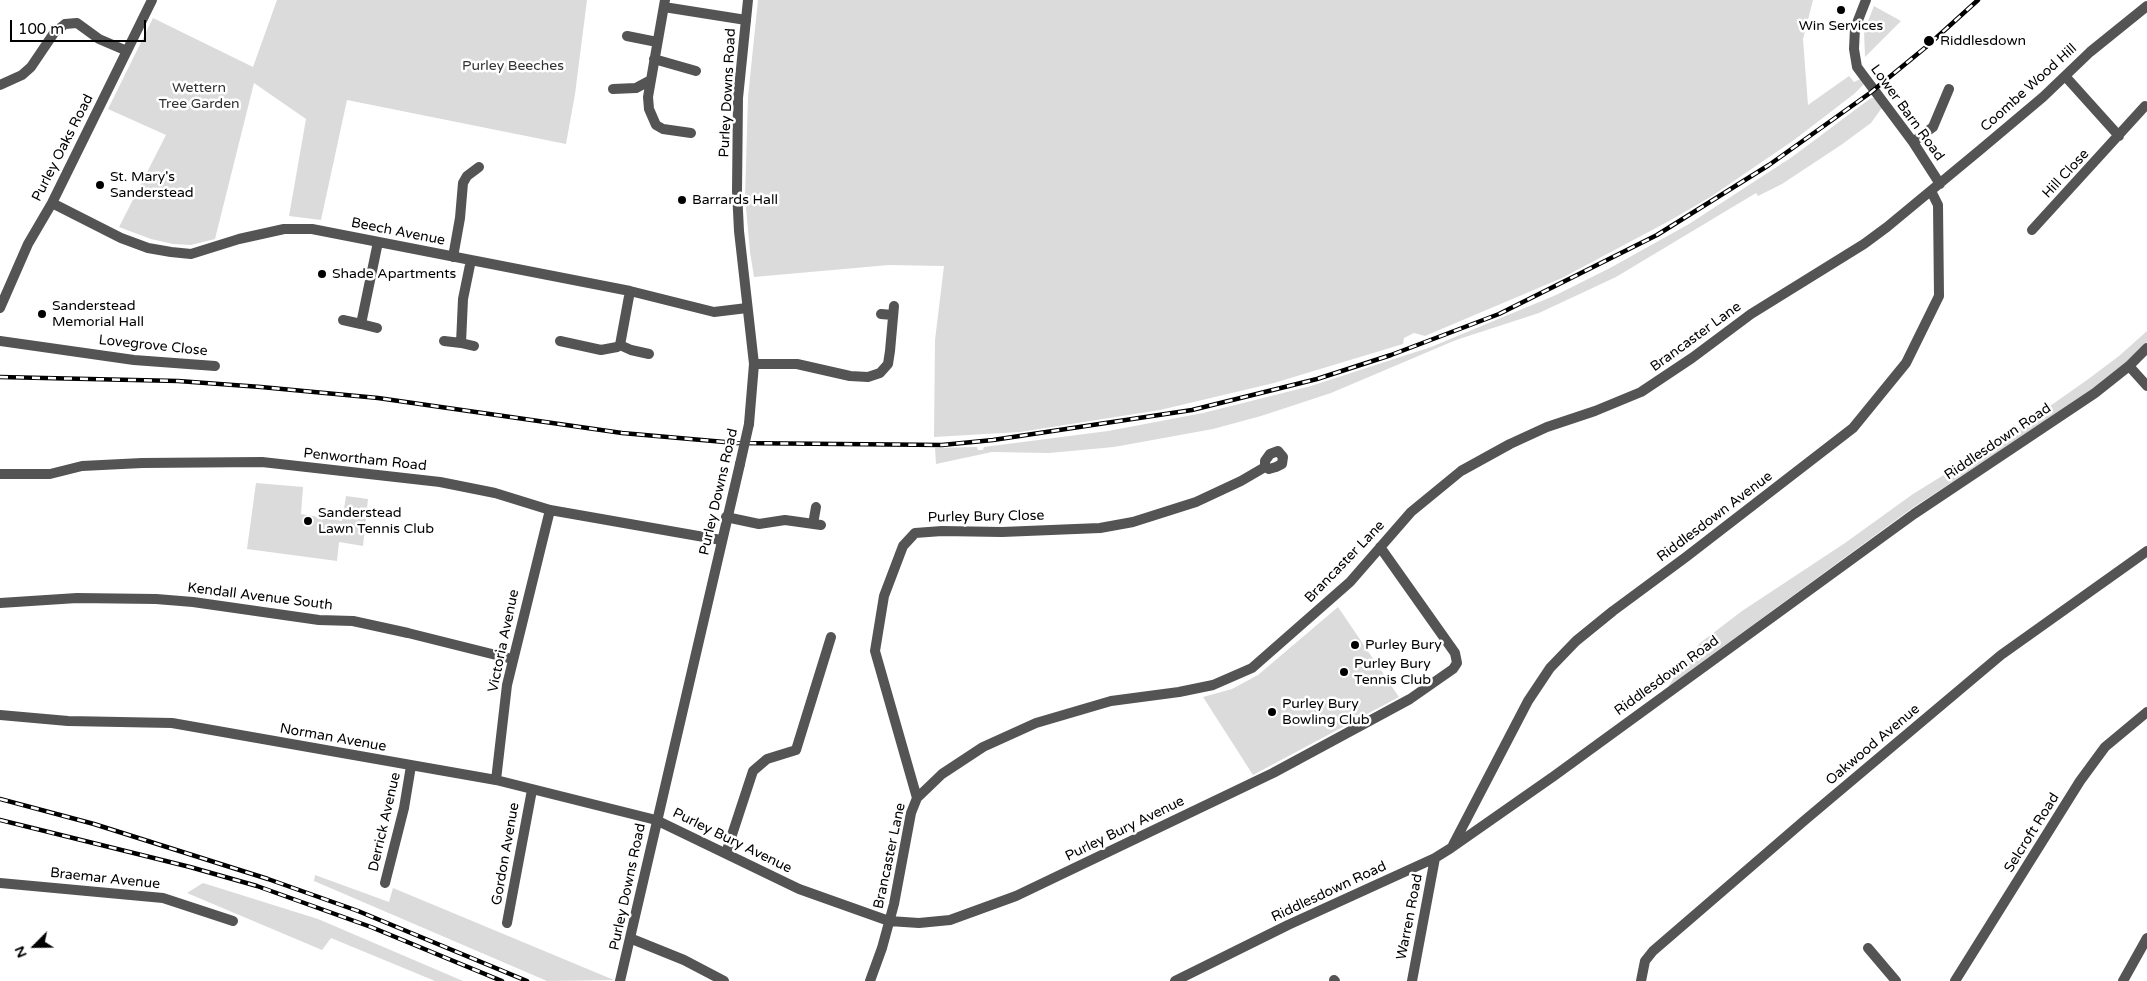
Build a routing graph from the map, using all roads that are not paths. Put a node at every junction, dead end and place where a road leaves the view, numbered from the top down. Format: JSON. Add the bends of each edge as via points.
{"nodes":[{"id":1,"x":152,"y":0,"type":"edge"},
{"id":2,"x":748,"y":0,"type":"edge"},
{"id":3,"x":1866,"y":0,"type":"edge"},
{"id":4,"x":665,"y":4,"type":"edge"},
{"id":5,"x":2147,"y":6,"type":"edge"},
{"id":6,"x":746,"y":20,"type":"junction"},
{"id":7,"x":627,"y":36,"type":"dead end"},
{"id":8,"x":657,"y":42,"type":"junction"},
{"id":9,"x":128,"y":51,"type":"junction"},
{"id":10,"x":654,"y":59,"type":"junction"},
{"id":11,"x":696,"y":71,"type":"dead end"},
{"id":12,"x":2065,"y":76,"type":"junction"},
{"id":13,"x":651,"y":80,"type":"junction"},
{"id":14,"x":0,"y":84,"type":"edge"},
{"id":15,"x":613,"y":89,"type":"dead end"},
{"id":16,"x":1949,"y":89,"type":"dead end"},
{"id":17,"x":2145,"y":106,"type":"dead end"},
{"id":18,"x":691,"y":133,"type":"dead end"},
{"id":19,"x":2119,"y":136,"type":"junction"},
{"id":20,"x":1913,"y":142,"type":"junction"},
{"id":21,"x":478,"y":166,"type":"dead end"},
{"id":22,"x":1940,"y":184,"type":"junction"},
{"id":23,"x":1931,"y":191,"type":"junction"},
{"id":24,"x":52,"y":202,"type":"junction"},
{"id":25,"x":2032,"y":230,"type":"dead end"},
{"id":26,"x":378,"y":242,"type":"junction"},
{"id":27,"x":453,"y":256,"type":"junction"},
{"id":28,"x":471,"y":260,"type":"junction"},
{"id":29,"x":630,"y":291,"type":"junction"},
{"id":30,"x":0,"y":308,"type":"edge"},
{"id":31,"x":747,"y":308,"type":"junction"},
{"id":32,"x":881,"y":314,"type":"dead end"},
{"id":33,"x":343,"y":320,"type":"dead end"},
{"id":34,"x":361,"y":324,"type":"junction"},
{"id":35,"x":377,"y":328,"type":"dead end"},
{"id":36,"x":0,"y":341,"type":"edge"},
{"id":37,"x":444,"y":341,"type":"dead end"},
{"id":38,"x":560,"y":341,"type":"dead end"},
{"id":39,"x":461,"y":343,"type":"junction"},
{"id":40,"x":620,"y":345,"type":"junction"},
{"id":41,"x":474,"y":346,"type":"dead end"},
{"id":42,"x":2147,"y":348,"type":"edge"},
{"id":43,"x":649,"y":354,"type":"dead end"},
{"id":44,"x":754,"y":364,"type":"junction"},
{"id":45,"x":215,"y":366,"type":"dead end"},
{"id":46,"x":2129,"y":366,"type":"junction"},
{"id":47,"x":2147,"y":386,"type":"edge"},
{"id":48,"x":1265,"y":467,"type":"dead end"},
{"id":49,"x":0,"y":474,"type":"edge"},
{"id":50,"x":816,"y":507,"type":"dead end"},
{"id":51,"x":550,"y":510,"type":"junction"},
{"id":52,"x":726,"y":517,"type":"junction"},
{"id":53,"x":722,"y":540,"type":"junction"},
{"id":54,"x":1380,"y":547,"type":"junction"},
{"id":55,"x":2147,"y":551,"type":"edge"},
{"id":56,"x":0,"y":603,"type":"edge"},
{"id":57,"x":831,"y":637,"type":"dead end"},
{"id":58,"x":512,"y":659,"type":"junction"},
{"id":59,"x":2147,"y":712,"type":"edge"},
{"id":60,"x":0,"y":715,"type":"edge"},
{"id":61,"x":411,"y":766,"type":"junction"},
{"id":62,"x":496,"y":780,"type":"junction"},
{"id":63,"x":532,"y":790,"type":"junction"},
{"id":64,"x":916,"y":798,"type":"junction"},
{"id":65,"x":656,"y":820,"type":"junction"},
{"id":66,"x":1451,"y":848,"type":"junction"},
{"id":67,"x":726,"y":853,"type":"junction"},
{"id":68,"x":1435,"y":858,"type":"junction"},
{"id":69,"x":0,"y":883,"type":"edge"},
{"id":70,"x":385,"y":883,"type":"dead end"},
{"id":71,"x":233,"y":921,"type":"dead end"},
{"id":72,"x":889,"y":921,"type":"junction"},
{"id":73,"x":507,"y":923,"type":"dead end"},
{"id":74,"x":2147,"y":938,"type":"edge"},
{"id":75,"x":632,"y":939,"type":"junction"},
{"id":76,"x":1868,"y":948,"type":"dead end"},
{"id":77,"x":620,"y":981,"type":"edge"},
{"id":78,"x":724,"y":981,"type":"edge"},
{"id":79,"x":870,"y":981,"type":"edge"},
{"id":80,"x":1175,"y":981,"type":"edge"},
{"id":81,"x":1412,"y":981,"type":"edge"},
{"id":82,"x":1641,"y":981,"type":"edge"},
{"id":83,"x":1896,"y":981,"type":"edge"},
{"id":84,"x":1955,"y":981,"type":"edge"},
{"id":85,"x":2123,"y":981,"type":"edge"}],
"edges":[{"from":1,"to":9,"type":"street","name":"Purley Oaks Road"},
{"from":2,"to":6,"type":"street","name":"Purley Downs Road"},
{"from":3,"to":20,"type":"street","name":"Lower Barn Road","via":[[1855,28],[1855,60],[1861,74]]},
{"from":4,"to":6,"type":"street"},
{"from":4,"to":8,"type":"street"},
{"from":5,"to":12,"type":"street","name":"Coombe Wood Hill","via":[[2096,46]]},
{"from":6,"to":31,"type":"street","name":"Purley Downs Road","via":[[738,98],[737,191]]},
{"from":7,"to":8,"type":"street"},
{"from":8,"to":10,"type":"street"},
{"from":9,"to":14,"type":"street","via":[[99,38],[77,23],[65,24],[54,33],[31,67],[22,75]]},
{"from":9,"to":24,"type":"street","name":"Purley Oaks Road"},
{"from":10,"to":11,"type":"street"},
{"from":10,"to":13,"type":"street"},
{"from":12,"to":19,"type":"street"},
{"from":12,"to":22,"type":"street","name":"Coombe Wood Hill"},
{"from":13,"to":15,"type":"street","via":[[636,88]]},
{"from":13,"to":18,"type":"street","via":[[649,109],[656,125]]},
{"from":16,"to":20,"type":"street","via":[[1933,127]]},
{"from":17,"to":19,"type":"street","name":"Hill Close"},
{"from":19,"to":25,"type":"street","name":"Hill Close"},
{"from":20,"to":22,"type":"street","name":"Lower Barn Road"},
{"from":21,"to":27,"type":"street","via":[[463,183]]},
{"from":22,"to":23,"type":"street","name":"Coombe Wood Hill"},
{"from":23,"to":54,"type":"street","name":"Brancaster Lane","via":[[1864,244],[1750,314],[1641,392],[1547,427],[1461,471],[1411,512]]},
{"from":23,"to":66,"type":"street","name":"Riddlesdown Avenue","via":[[1938,205],[1939,296],[1906,363],[1853,428],[1613,611],[1550,668],[1528,701]]},
{"from":24,"to":26,"type":"street","name":"Beech Avenue","via":[[121,238],[171,252],[191,254],[284,229],[312,229]]},
{"from":24,"to":30,"type":"street","name":"Purley Oaks Road","via":[[28,244]]},
{"from":26,"to":27,"type":"street","name":"Beech Avenue"},
{"from":26,"to":34,"type":"street"},
{"from":27,"to":28,"type":"street","name":"Beech Avenue"},
{"from":28,"to":29,"type":"street","name":"Beech Avenue"},
{"from":28,"to":39,"type":"street","via":[[462,300]]},
{"from":29,"to":31,"type":"street","name":"Beech Avenue","via":[[714,312]]},
{"from":29,"to":40,"type":"street"},
{"from":31,"to":44,"type":"street","name":"Purley Downs Road"},
{"from":32,"to":44,"type":"street","via":[[894,310],[888,364],[880,373],[868,377],[850,376],[797,364]]},
{"from":33,"to":34,"type":"street"},
{"from":34,"to":35,"type":"street"},
{"from":36,"to":45,"type":"street","name":"Lovegrove Close","via":[[134,360]]},
{"from":37,"to":39,"type":"street"},
{"from":38,"to":40,"type":"street","via":[[605,350]]},
{"from":39,"to":41,"type":"street"},
{"from":40,"to":43,"type":"street"},
{"from":42,"to":46,"type":"street","name":"Riddlesdown Road"},
{"from":44,"to":52,"type":"street","name":"Purley Downs Road","bridge":true,"via":[[749,424]]},
{"from":46,"to":47,"type":"street"},
{"from":46,"to":66,"type":"street","name":"Riddlesdown Road","via":[[2095,393],[1914,514]]},
{"from":48,"to":64,"type":"street","name":"Purley Bury Close","via":[[1196,502],[1133,522],[1100,528],[915,533],[903,546],[884,596],[875,651]]},
{"from":49,"to":51,"type":"street","name":"Penwortham Road","via":[[50,474],[82,466],[168,462],[262,462],[440,482],[495,493]]},
{"from":50,"to":52,"type":"street","via":[[817,524],[785,520],[755,523]]},
{"from":51,"to":53,"type":"street","name":"Penwortham Road"},
{"from":51,"to":58,"type":"street","name":"Victoria Avenue"},
{"from":52,"to":53,"type":"street","name":"Purley Downs Road"},
{"from":53,"to":65,"type":"street","name":"Purley Downs Road"},
{"from":54,"to":64,"type":"street","name":"Brancaster Lane","via":[[1350,582],[1307,621],[1267,656],[1236,676],[1179,692],[1112,701],[1036,723],[967,757]]},
{"from":54,"to":72,"type":"street","name":"Purley Bury Avenue","via":[[1455,653],[1457,663],[1452,670],[1410,699],[1273,773],[1016,896],[950,920]]},
{"from":55,"to":82,"type":"street","name":"Oakwood Avenue","via":[[2001,655],[1804,820],[1653,951],[1646,961]]},
{"from":56,"to":58,"type":"street","name":"Kendall Avenue South","via":[[77,598],[193,602],[319,620],[352,621]]},
{"from":57,"to":67,"type":"street","via":[[796,750],[767,759],[753,771]]},
{"from":58,"to":62,"type":"street","name":"Victoria Avenue"},
{"from":59,"to":84,"type":"street","name":"Selcroft Road","via":[[2106,747],[2080,781]]},
{"from":60,"to":61,"type":"street","name":"Norman Avenue","via":[[68,721],[172,723]]},
{"from":61,"to":62,"type":"street","name":"Norman Avenue"},
{"from":61,"to":70,"type":"street","name":"Derrick Avenue"},
{"from":62,"to":63,"type":"street","name":"Norman Avenue"},
{"from":63,"to":65,"type":"street","name":"Norman Avenue"},
{"from":63,"to":73,"type":"street","name":"Gordon Avenue"},
{"from":64,"to":72,"type":"street","name":"Brancaster Lane"},
{"from":65,"to":67,"type":"street","name":"Purley Bury Avenue"},
{"from":65,"to":75,"type":"street","name":"Purley Downs Road"},
{"from":66,"to":68,"type":"street","name":"Riddlesdown Road"},
{"from":67,"to":72,"type":"street","name":"Purley Bury Avenue","via":[[799,889]]},
{"from":68,"to":80,"type":"street","name":"Riddlesdown Road"},
{"from":68,"to":81,"type":"street","name":"Warren Road"},
{"from":69,"to":71,"type":"street","name":"Braemar Avenue","via":[[163,898]]},
{"from":72,"to":79,"type":"street","name":"Brancaster Lane"},
{"from":74,"to":85,"type":"street"},
{"from":75,"to":77,"type":"street","name":"Purley Downs Road"},
{"from":75,"to":78,"type":"street"},
{"from":76,"to":83,"type":"street"}]}
